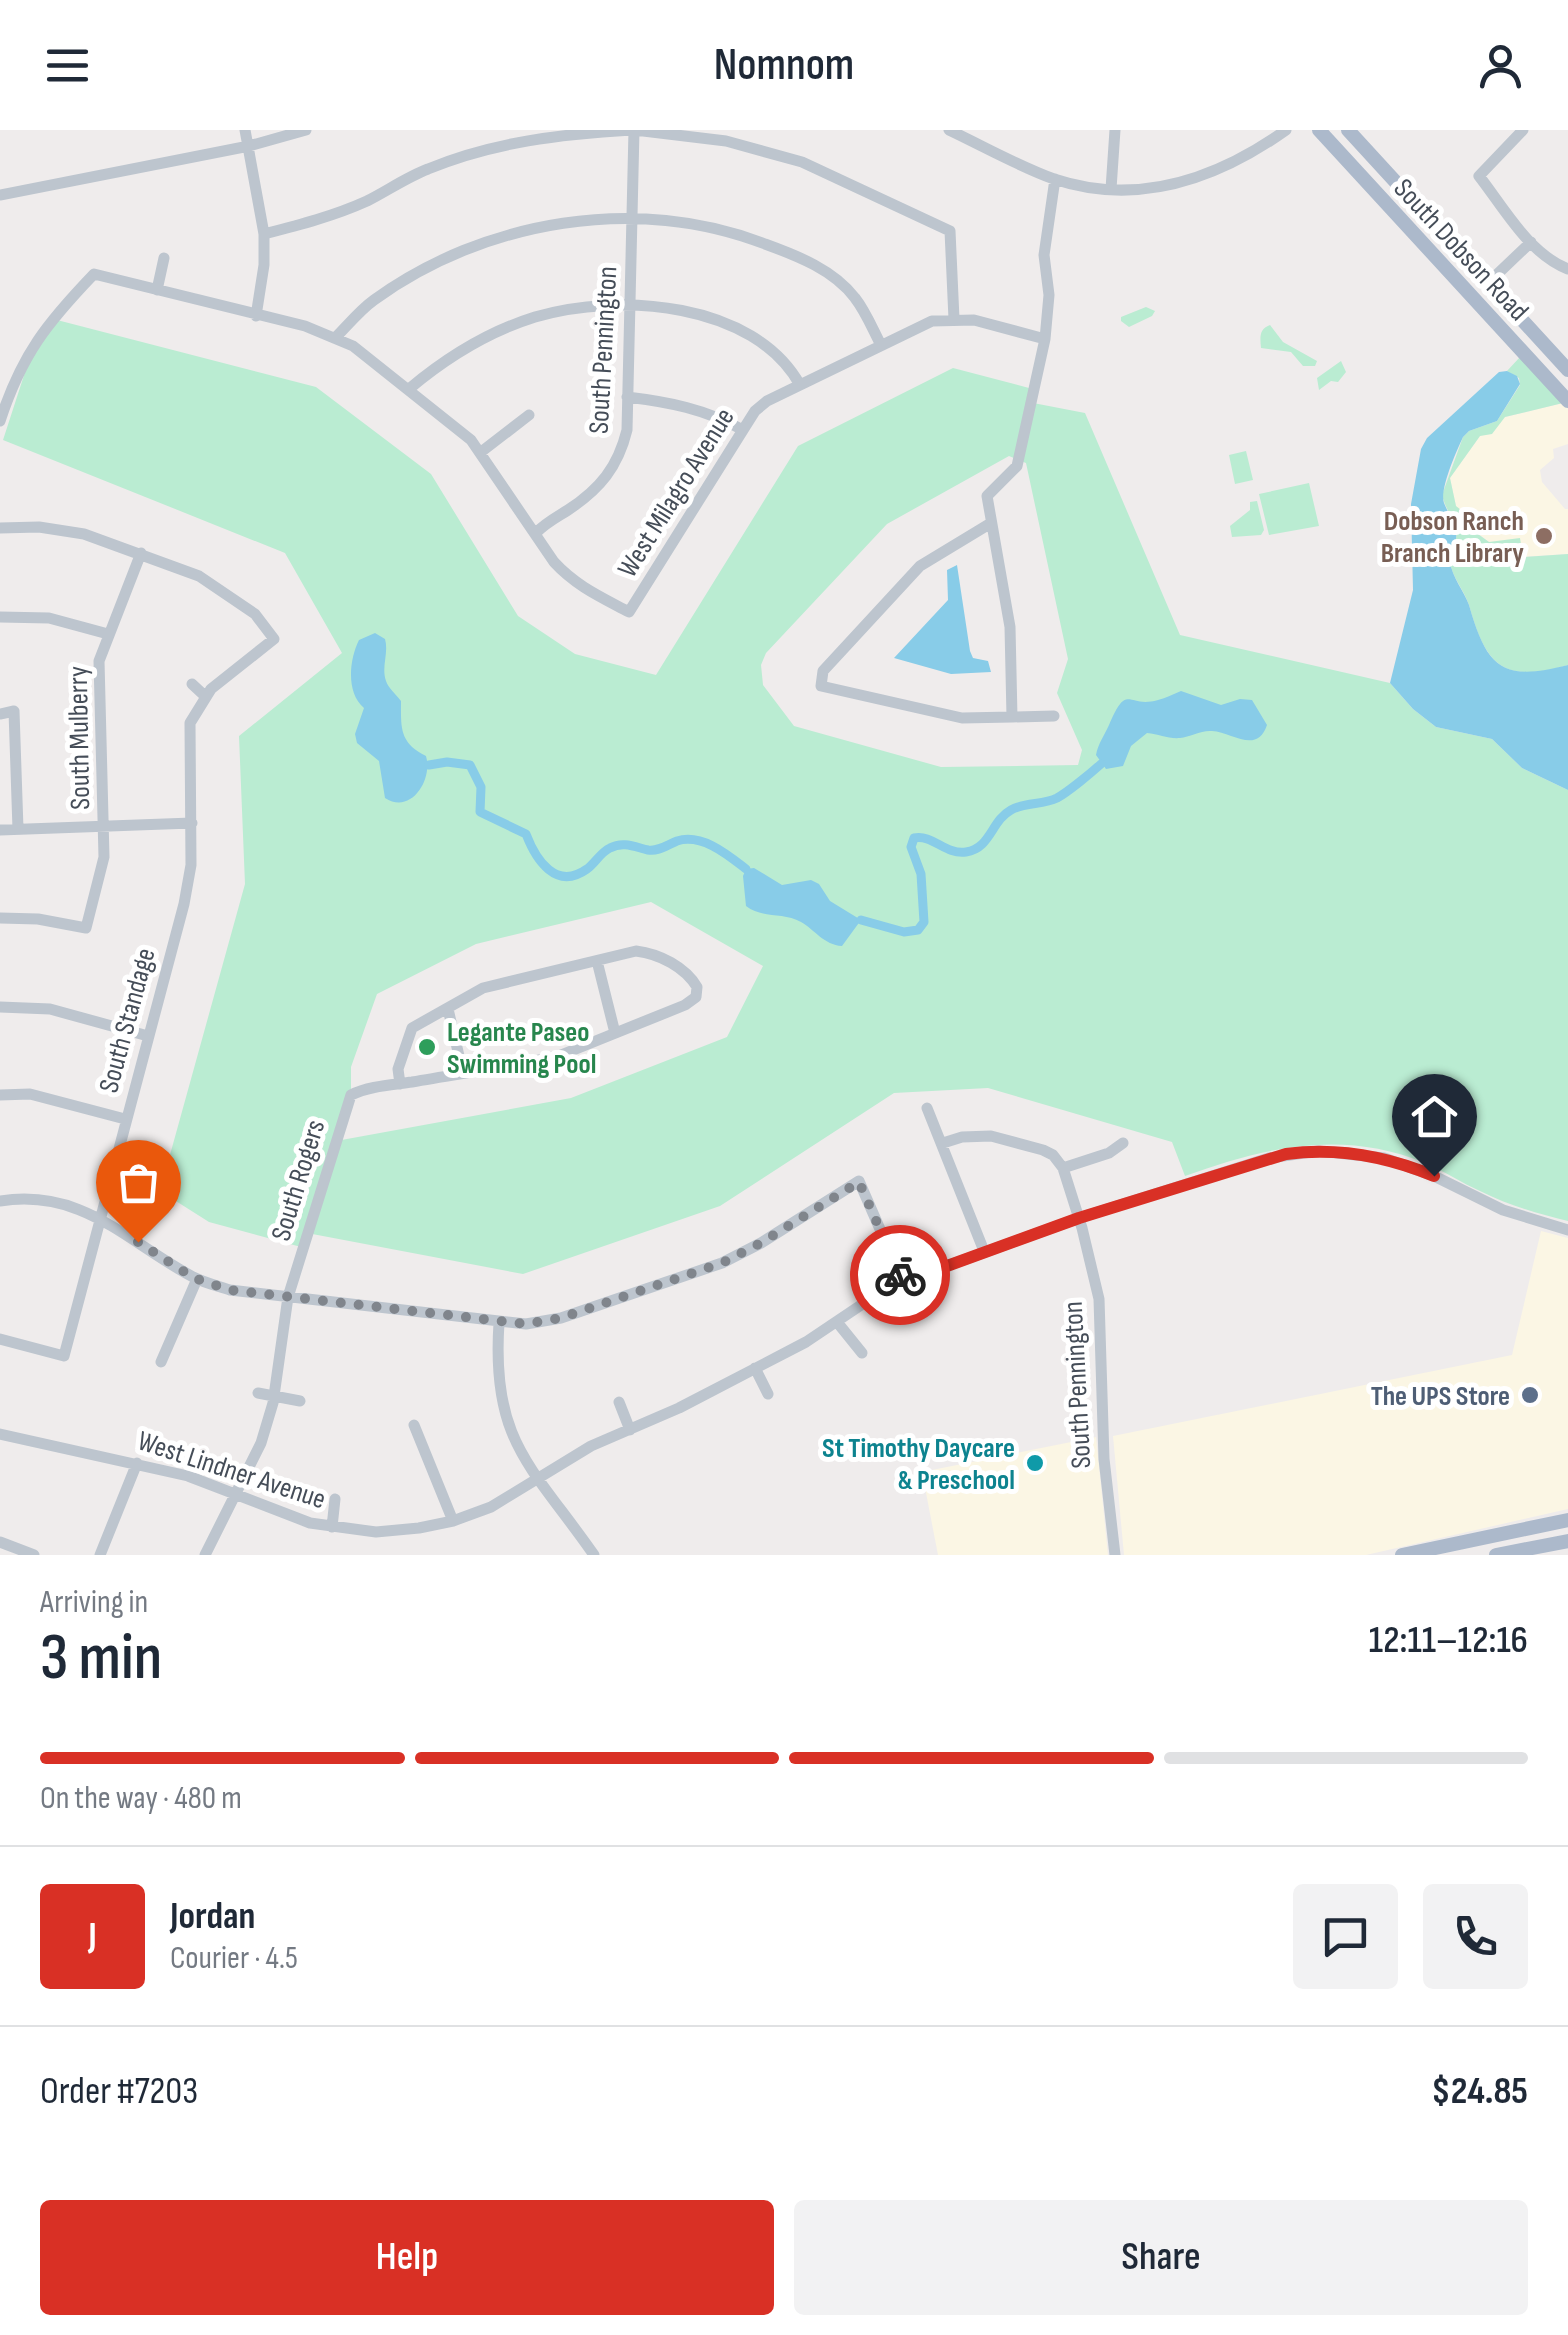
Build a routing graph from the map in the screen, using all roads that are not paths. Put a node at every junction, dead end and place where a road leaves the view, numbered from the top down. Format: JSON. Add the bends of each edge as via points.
{"nodes":[{"id":1,"x":245,"y":130,"type":"edge"},
{"id":2,"x":306,"y":130,"type":"edge"},
{"id":3,"x":634,"y":130,"type":"edge"},
{"id":4,"x":949,"y":130,"type":"edge"},
{"id":5,"x":1114,"y":130,"type":"edge"},
{"id":6,"x":1286,"y":130,"type":"edge"},
{"id":7,"x":1319,"y":130,"type":"edge"},
{"id":8,"x":1348,"y":130,"type":"edge"},
{"id":9,"x":1523,"y":130,"type":"edge"},
{"id":10,"x":249,"y":146,"type":"junction"},
{"id":11,"x":1055,"y":179,"type":"junction"},
{"id":12,"x":1111,"y":190,"type":"junction"},
{"id":13,"x":0,"y":195,"type":"edge"},
{"id":14,"x":632,"y":218,"type":"junction"},
{"id":15,"x":264,"y":234,"type":"junction"},
{"id":16,"x":1531,"y":242,"type":"junction"},
{"id":17,"x":164,"y":258,"type":"dead end"},
{"id":18,"x":1568,"y":269,"type":"edge"},
{"id":19,"x":1488,"y":283,"type":"junction"},
{"id":20,"x":156,"y":290,"type":"junction"},
{"id":21,"x":630,"y":306,"type":"junction"},
{"id":22,"x":256,"y":316,"type":"junction"},
{"id":23,"x":954,"y":318,"type":"junction"},
{"id":24,"x":336,"y":337,"type":"junction"},
{"id":25,"x":1045,"y":338,"type":"junction"},
{"id":26,"x":881,"y":345,"type":"junction"},
{"id":27,"x":1568,"y":370,"type":"edge"},
{"id":28,"x":800,"y":385,"type":"junction"},
{"id":29,"x":408,"y":389,"type":"junction"},
{"id":30,"x":627,"y":397,"type":"junction"},
{"id":31,"x":1568,"y":401,"type":"edge"},
{"id":32,"x":529,"y":415,"type":"dead end"},
{"id":33,"x":0,"y":421,"type":"edge"},
{"id":34,"x":742,"y":430,"type":"junction"},
{"id":35,"x":482,"y":452,"type":"junction"},
{"id":36,"x":991,"y":524,"type":"junction"},
{"id":37,"x":0,"y":528,"type":"edge"},
{"id":38,"x":536,"y":533,"type":"junction"},
{"id":39,"x":141,"y":553,"type":"junction"},
{"id":40,"x":0,"y":616,"type":"edge"},
{"id":41,"x":108,"y":634,"type":"junction"},
{"id":42,"x":192,"y":684,"type":"dead end"},
{"id":43,"x":206,"y":696,"type":"junction"},
{"id":44,"x":7,"y":713,"type":"edge"},
{"id":45,"x":1054,"y":716,"type":"dead end"},
{"id":46,"x":1012,"y":717,"type":"junction"},
{"id":47,"x":192,"y":822,"type":"junction"},
{"id":48,"x":105,"y":825,"type":"junction"},
{"id":49,"x":18,"y":829,"type":"junction"},
{"id":50,"x":0,"y":830,"type":"edge"},
{"id":51,"x":0,"y":918,"type":"edge"},
{"id":52,"x":598,"y":960,"type":"junction"},
{"id":53,"x":0,"y":1007,"type":"edge"},
{"id":54,"x":448,"y":1008,"type":"junction"},
{"id":55,"x":615,"y":1032,"type":"junction"},
{"id":56,"x":148,"y":1036,"type":"junction"},
{"id":57,"x":463,"y":1072,"type":"junction"},
{"id":58,"x":400,"y":1084,"type":"junction"},
{"id":59,"x":0,"y":1096,"type":"edge"},
{"id":60,"x":928,"y":1108,"type":"dead end"},
{"id":61,"x":125,"y":1119,"type":"junction"},
{"id":62,"x":943,"y":1143,"type":"junction"},
{"id":63,"x":1123,"y":1144,"type":"dead end"},
{"id":64,"x":1063,"y":1168,"type":"junction"},
{"id":65,"x":0,"y":1201,"type":"edge"},
{"id":66,"x":98,"y":1217,"type":"junction"},
{"id":67,"x":1079,"y":1218,"type":"junction"},
{"id":68,"x":1568,"y":1230,"type":"edge"},
{"id":69,"x":984,"y":1251,"type":"junction"},
{"id":70,"x":197,"y":1278,"type":"junction"},
{"id":71,"x":903,"y":1282,"type":"junction"},
{"id":72,"x":288,"y":1297,"type":"junction"},
{"id":73,"x":837,"y":1322,"type":"junction"},
{"id":74,"x":499,"y":1323,"type":"junction"},
{"id":75,"x":0,"y":1340,"type":"edge"},
{"id":76,"x":862,"y":1353,"type":"dead end"},
{"id":77,"x":161,"y":1362,"type":"dead end"},
{"id":78,"x":755,"y":1368,"type":"junction"},
{"id":79,"x":258,"y":1394,"type":"dead end"},
{"id":80,"x":768,"y":1394,"type":"dead end"},
{"id":81,"x":274,"y":1397,"type":"junction"},
{"id":82,"x":300,"y":1401,"type":"dead end"},
{"id":83,"x":620,"y":1402,"type":"dead end"},
{"id":84,"x":414,"y":1425,"type":"dead end"},
{"id":85,"x":630,"y":1430,"type":"junction"},
{"id":86,"x":0,"y":1434,"type":"edge"},
{"id":87,"x":43,"y":1443,"type":"junction"},
{"id":88,"x":40,"y":1458,"type":"dead end"},
{"id":89,"x":137,"y":1463,"type":"junction"},
{"id":90,"x":536,"y":1480,"type":"junction"},
{"id":91,"x":235,"y":1494,"type":"junction"},
{"id":92,"x":335,"y":1499,"type":"dead end"},
{"id":93,"x":1568,"y":1520,"type":"edge"},
{"id":94,"x":453,"y":1521,"type":"junction"},
{"id":95,"x":332,"y":1527,"type":"junction"},
{"id":96,"x":1568,"y":1540,"type":"edge"},
{"id":97,"x":0,"y":1542,"type":"edge"},
{"id":98,"x":34,"y":1555,"type":"edge"},
{"id":99,"x":100,"y":1555,"type":"edge"},
{"id":100,"x":205,"y":1555,"type":"edge"},
{"id":101,"x":594,"y":1555,"type":"edge"},
{"id":102,"x":1115,"y":1555,"type":"edge"},
{"id":103,"x":1402,"y":1555,"type":"edge"},
{"id":104,"x":1496,"y":1555,"type":"edge"}],
"edges":[{"from":1,"to":10,"type":"street"},
{"from":2,"to":10,"type":"street"},
{"from":3,"to":14,"type":"street","name":"South Pennington"},
{"from":3,"to":15,"type":"street","via":[[554,135],[482,150],[331,215]]},
{"from":3,"to":23,"type":"street","via":[[726,141],[802,162],[950,230]]},
{"from":4,"to":11,"type":"street"},
{"from":5,"to":12,"type":"street"},
{"from":6,"to":12,"type":"street","via":[[1234,163],[1184,183]]},
{"from":7,"to":31,"type":"main road","name":"South Dobson Road"},
{"from":8,"to":19,"type":"main road","name":"South Dobson Road"},
{"from":9,"to":16,"type":"street","via":[[1479,176]]},
{"from":10,"to":13,"type":"street"},
{"from":10,"to":15,"type":"street"},
{"from":11,"to":12,"type":"street"},
{"from":11,"to":25,"type":"street","via":[[1044,255]]},
{"from":14,"to":21,"type":"street","name":"South Pennington"},
{"from":14,"to":24,"type":"street","via":[[538,228],[456,253],[372,302]]},
{"from":14,"to":26,"type":"street","via":[[697,224],[797,256],[856,298]]},
{"from":15,"to":22,"type":"street"},
{"from":16,"to":18,"type":"street"},
{"from":16,"to":19,"type":"street"},
{"from":17,"to":20,"type":"street"},
{"from":19,"to":27,"type":"main road","name":"South Dobson Road"},
{"from":20,"to":22,"type":"street","name":"West Milagro Avenue"},
{"from":20,"to":33,"type":"street","name":"West Milagro Avenue","via":[[94,274],[40,334]]},
{"from":21,"to":28,"type":"street","via":[[719,320],[756,336],[781,356]]},
{"from":21,"to":29,"type":"street","via":[[538,316],[446,359]]},
{"from":21,"to":30,"type":"street","name":"South Pennington"},
{"from":22,"to":24,"type":"street","name":"West Milagro Avenue"},
{"from":23,"to":25,"type":"street","name":"West Milagro Avenue"},
{"from":23,"to":26,"type":"street","name":"West Milagro Avenue"},
{"from":24,"to":29,"type":"street","name":"West Milagro Avenue"},
{"from":25,"to":36,"type":"street","via":[[1032,418],[1012,474],[989,492]]},
{"from":26,"to":28,"type":"street","name":"West Milagro Avenue"},
{"from":28,"to":34,"type":"street","name":"West Milagro Avenue","via":[[767,401]]},
{"from":29,"to":35,"type":"street","name":"West Milagro Avenue"},
{"from":30,"to":34,"type":"street","via":[[703,410]]},
{"from":30,"to":38,"type":"street","name":"South Pennington","via":[[620,458],[584,500]]},
{"from":32,"to":35,"type":"street"},
{"from":34,"to":38,"type":"street","name":"West Milagro Avenue","via":[[629,612],[578,586]]},
{"from":35,"to":38,"type":"street","name":"West Milagro Avenue"},
{"from":36,"to":46,"type":"street","via":[[1010,628]]},
{"from":36,"to":46,"type":"street","via":[[920,566],[822,670],[821,686],[962,718]]},
{"from":37,"to":39,"type":"street","via":[[84,534]]},
{"from":39,"to":41,"type":"street","name":"South Mulberry"},
{"from":39,"to":43,"type":"street","via":[[200,576],[255,614],[274,638]]},
{"from":40,"to":41,"type":"street","via":[[50,618]]},
{"from":41,"to":48,"type":"street","name":"South Mulberry","via":[[98,661]]},
{"from":42,"to":43,"type":"street"},
{"from":43,"to":47,"type":"street","name":"South Standage","via":[[190,723]]},
{"from":44,"to":49,"type":"street"},
{"from":45,"to":46,"type":"street"},
{"from":47,"to":48,"type":"street"},
{"from":47,"to":56,"type":"street","name":"South Standage","via":[[184,904]]},
{"from":48,"to":49,"type":"street"},
{"from":48,"to":51,"type":"street","name":"South Mulberry","via":[[86,928]]},
{"from":49,"to":50,"type":"street"},
{"from":52,"to":54,"type":"street","name":"South Rogers","via":[[483,988]]},
{"from":52,"to":55,"type":"street"},
{"from":52,"to":55,"type":"street","name":"South Rogers","via":[[654,953],[698,987],[685,1005]]},
{"from":53,"to":56,"type":"street","via":[[50,1010]]},
{"from":54,"to":57,"type":"street"},
{"from":54,"to":58,"type":"street","name":"South Rogers","via":[[412,1028],[398,1069]]},
{"from":55,"to":57,"type":"street","name":"South Rogers","via":[[561,1054]]},
{"from":56,"to":61,"type":"street","name":"South Standage"},
{"from":57,"to":58,"type":"street","name":"South Rogers"},
{"from":58,"to":72,"type":"street","name":"South Rogers","via":[[351,1095]]},
{"from":59,"to":61,"type":"street","via":[[30,1094]]},
{"from":60,"to":62,"type":"street"},
{"from":61,"to":66,"type":"street","name":"South Standage"},
{"from":62,"to":64,"type":"street","via":[[991,1136],[1043,1150]]},
{"from":62,"to":69,"type":"street"},
{"from":63,"to":64,"type":"street"},
{"from":64,"to":67,"type":"street","name":"South Pennington"},
{"from":65,"to":66,"type":"street","via":[[20,1192]]},
{"from":66,"to":70,"type":"street"},
{"from":66,"to":75,"type":"street","name":"South Standage","via":[[64,1356]]},
{"from":67,"to":68,"type":"street","name":"West Lindner Avenue","via":[[1269,1158],[1336,1151],[1414,1168],[1503,1210]]},
{"from":67,"to":69,"type":"street","name":"West Lindner Avenue"},
{"from":67,"to":102,"type":"street","name":"South Pennington","via":[[1099,1299]]},
{"from":69,"to":71,"type":"street","name":"West Lindner Avenue"},
{"from":70,"to":72,"type":"street","via":[[230,1290]]},
{"from":70,"to":77,"type":"street"},
{"from":71,"to":73,"type":"street","name":"West Lindner Avenue"},
{"from":71,"to":74,"type":"street","via":[[859,1182],[722,1263],[561,1318]]},
{"from":72,"to":74,"type":"street"},
{"from":72,"to":81,"type":"street","name":"South Rogers"},
{"from":73,"to":76,"type":"street"},
{"from":73,"to":78,"type":"street","name":"West Lindner Avenue"},
{"from":74,"to":90,"type":"street","via":[[499,1390]]},
{"from":78,"to":80,"type":"street"},
{"from":78,"to":85,"type":"street","name":"West Lindner Avenue"},
{"from":79,"to":81,"type":"street"},
{"from":81,"to":82,"type":"street"},
{"from":81,"to":91,"type":"street","name":"South Rogers","via":[[261,1443]]},
{"from":83,"to":85,"type":"street"},
{"from":84,"to":94,"type":"street"},
{"from":85,"to":90,"type":"street","name":"West Lindner Avenue"},
{"from":86,"to":87,"type":"street","name":"West Lindner Avenue"},
{"from":87,"to":88,"type":"street"},
{"from":87,"to":89,"type":"street","name":"West Lindner Avenue"},
{"from":89,"to":91,"type":"street","name":"West Lindner Avenue"},
{"from":89,"to":99,"type":"street"},
{"from":90,"to":94,"type":"street","name":"West Lindner Avenue"},
{"from":90,"to":101,"type":"street"},
{"from":91,"to":95,"type":"street","name":"West Lindner Avenue"},
{"from":91,"to":100,"type":"street","name":"South Rogers"},
{"from":92,"to":95,"type":"street","name":"West Lindner Avenue"},
{"from":93,"to":103,"type":"main road"},
{"from":94,"to":95,"type":"street","name":"West Lindner Avenue","via":[[376,1532]]},
{"from":96,"to":104,"type":"main road"},
{"from":97,"to":98,"type":"street"}]}
